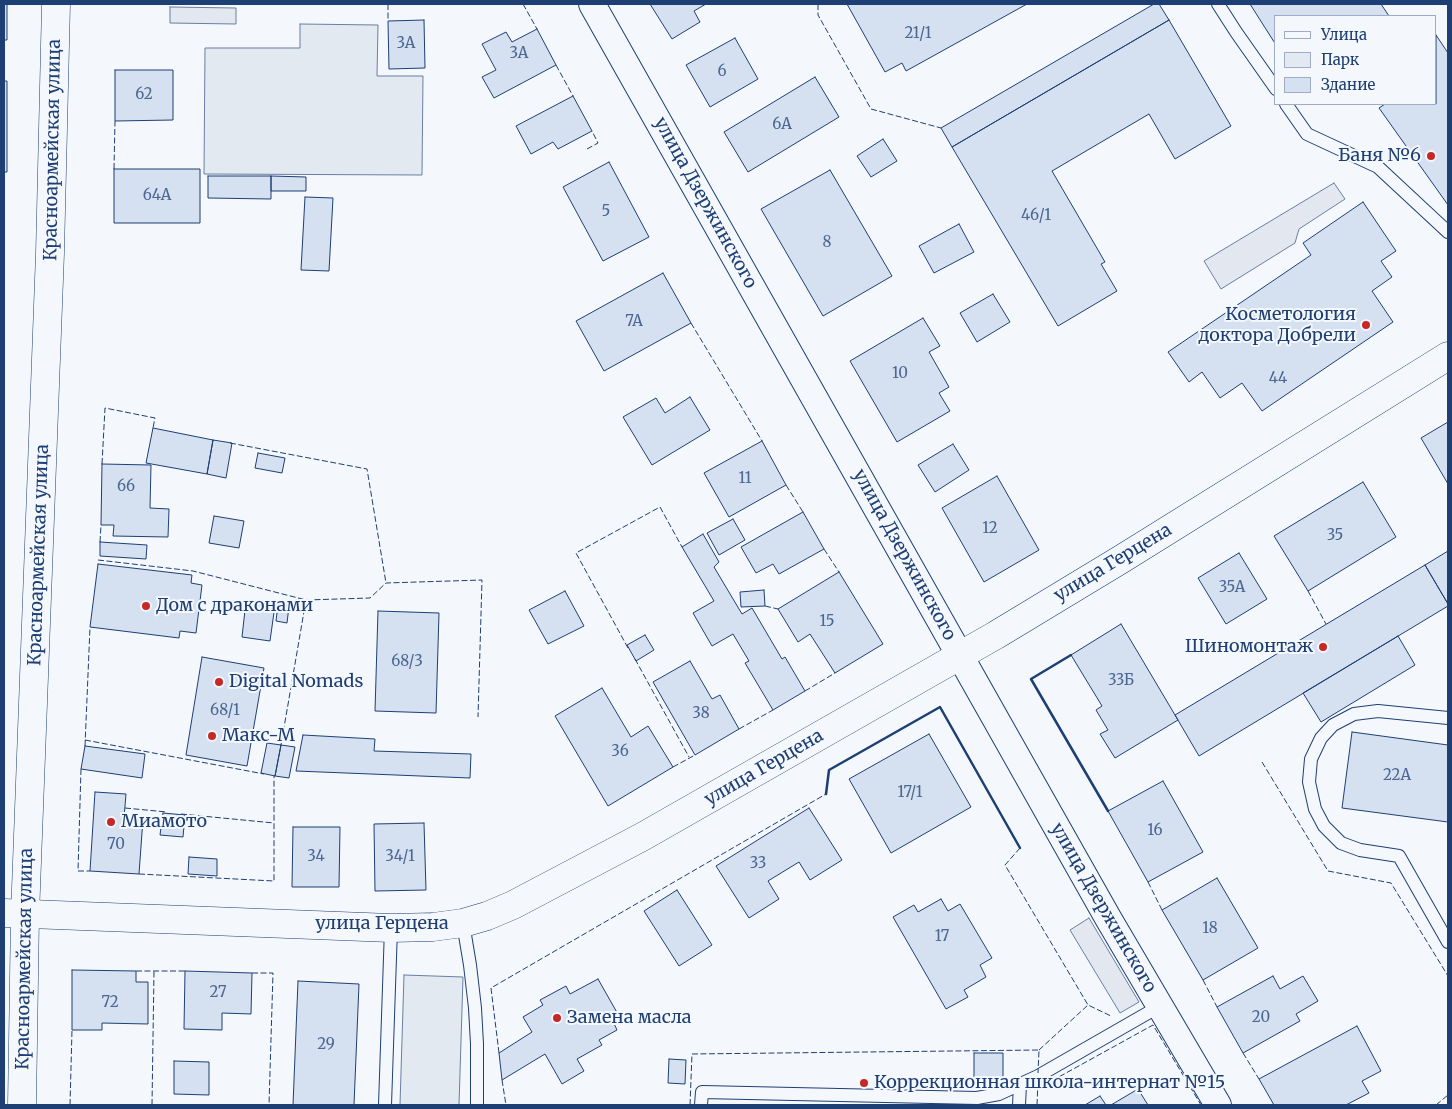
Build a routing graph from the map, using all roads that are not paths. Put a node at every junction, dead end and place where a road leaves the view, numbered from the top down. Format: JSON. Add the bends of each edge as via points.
{"nodes":[{"id":1,"x":56,"y":4,"type":"edge"},
{"id":2,"x":592,"y":4,"type":"edge"},
{"id":3,"x":1218,"y":4,"type":"edge"},
{"id":4,"x":1274,"y":87,"type":"edge"},
{"id":5,"x":1287,"y":105,"type":"edge"},
{"id":6,"x":1448,"y":232,"type":"edge"},
{"id":7,"x":1448,"y":356,"type":"edge"},
{"id":8,"x":960,"y":655,"type":"junction"},
{"id":9,"x":1448,"y":718,"type":"edge"},
{"id":10,"x":14,"y":914,"type":"edge"},
{"id":11,"x":463,"y":923,"type":"junction"},
{"id":12,"x":391,"y":928,"type":"junction"},
{"id":13,"x":1448,"y":942,"type":"edge"},
{"id":14,"x":1160,"y":1006,"type":"junction"},
{"id":15,"x":1020,"y":1085,"type":"junction"},
{"id":16,"x":22,"y":1105,"type":"edge"},
{"id":17,"x":385,"y":1105,"type":"edge"},
{"id":18,"x":477,"y":1105,"type":"edge"},
{"id":19,"x":701,"y":1105,"type":"edge"},
{"id":20,"x":1019,"y":1105,"type":"edge"},
{"id":21,"x":1218,"y":1105,"type":"edge"}],
"edges":[{"from":1,"to":10,"type":"street","name":"Красноармейская улица","via":[[50,273]]},
{"from":2,"to":8,"type":"street","name":"улица Дзержинского"},
{"from":3,"to":4,"type":"lane"},
{"from":5,"to":6,"type":"lane","via":[[1307,134],[1378,167]]},
{"from":7,"to":8,"type":"street","name":"улица Герцена"},
{"from":8,"to":11,"type":"street","name":"улица Герцена","via":[[642,837],[513,904]]},
{"from":8,"to":14,"type":"street","name":"улица Дзержинского"},
{"from":9,"to":13,"type":"lane","via":[[1378,711],[1354,714],[1333,725],[1321,738],[1311,759],[1309,782],[1315,809],[1324,826],[1341,842],[1360,850],[1399,856]]},
{"from":10,"to":12,"type":"street","name":"улица Герцена"},
{"from":10,"to":16,"type":"street","name":"Красноармейская улица"},
{"from":11,"to":12,"type":"street","name":"улица Герцена"},
{"from":11,"to":18,"type":"lane","via":[[475,1008]]},
{"from":12,"to":17,"type":"lane"},
{"from":14,"to":15,"type":"lane"},
{"from":14,"to":21,"type":"street","name":"улица Дзержинского"},
{"from":15,"to":19,"type":"lane","via":[[999,1094],[977,1098],[702,1092]]},
{"from":15,"to":20,"type":"lane"}]}
